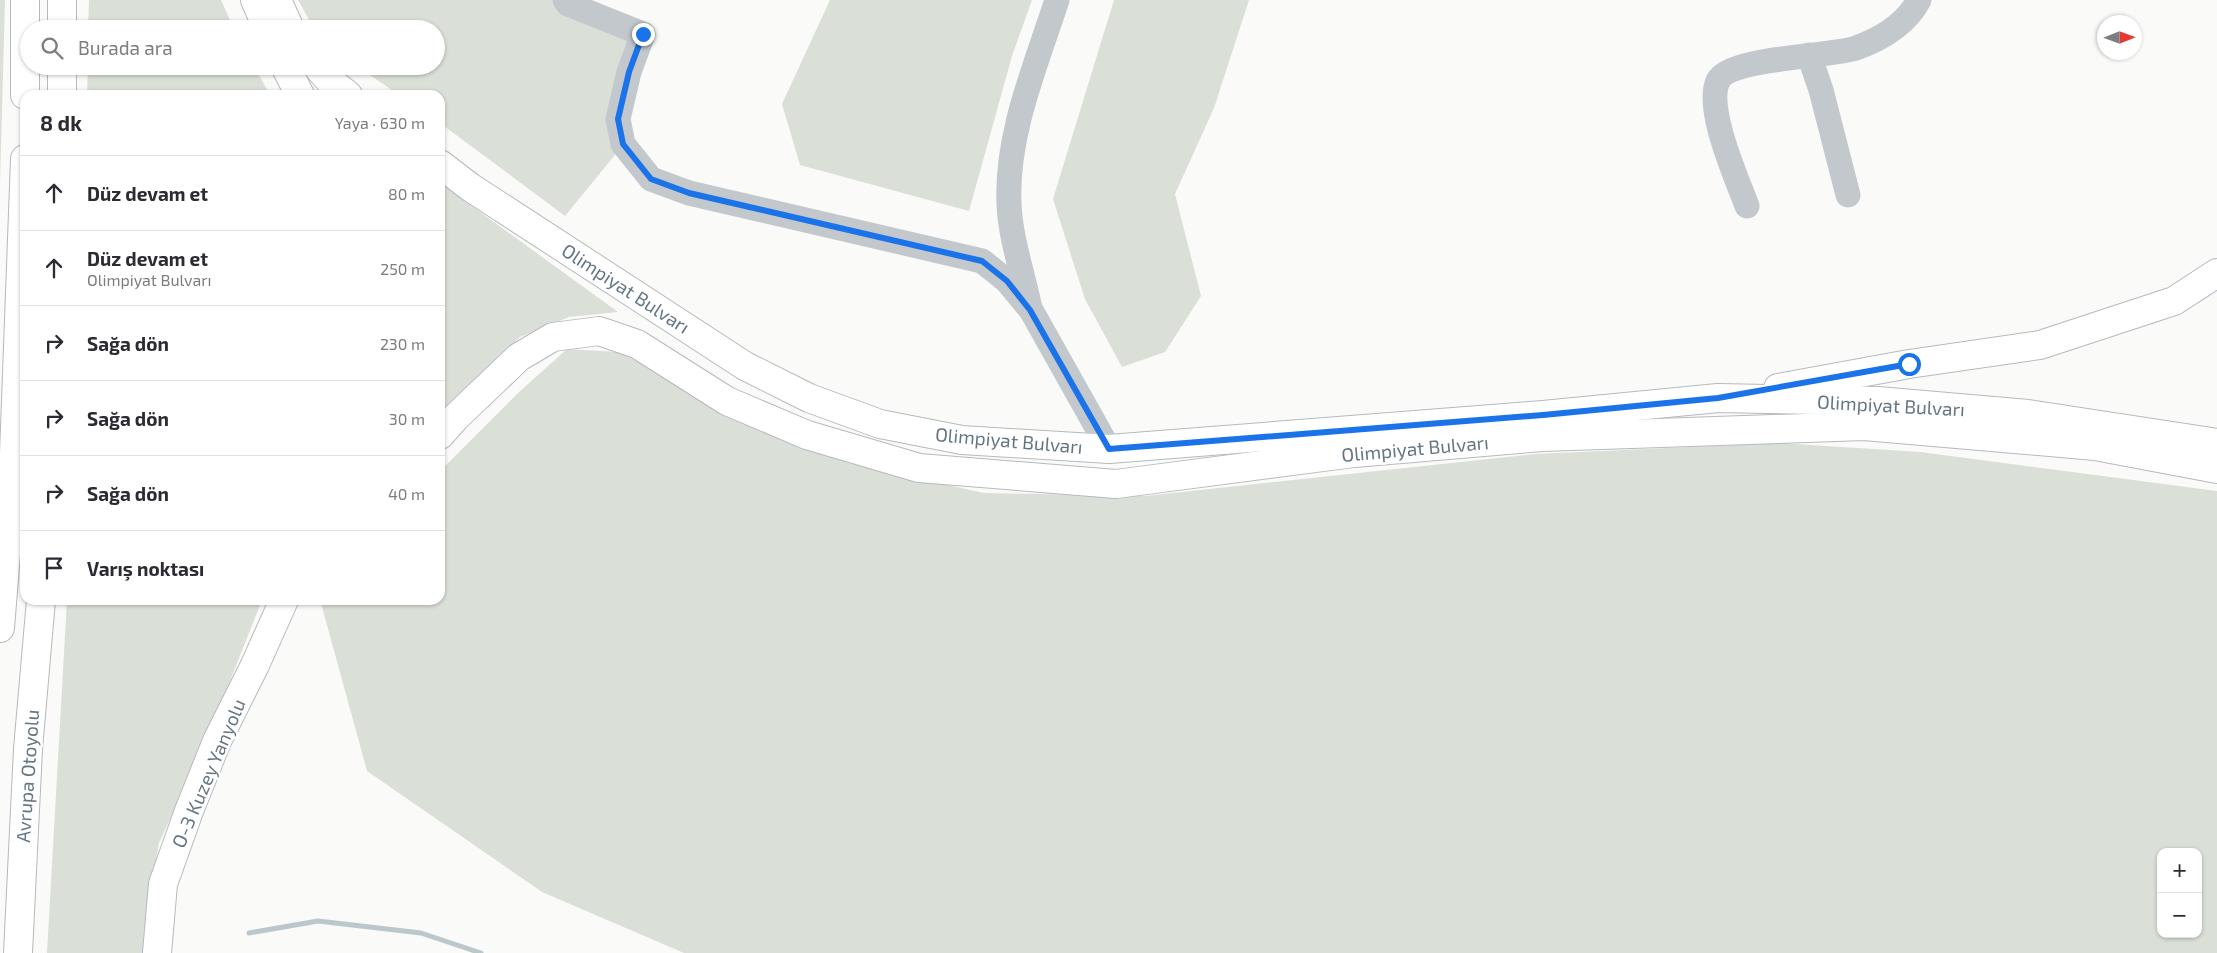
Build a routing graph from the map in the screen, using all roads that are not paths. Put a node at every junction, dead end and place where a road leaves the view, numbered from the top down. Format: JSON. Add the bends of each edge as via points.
{"nodes":[{"id":1,"x":25,"y":0,"type":"edge"},
{"id":2,"x":62,"y":0,"type":"edge"},
{"id":3,"x":255,"y":0,"type":"edge"},
{"id":4,"x":276,"y":0,"type":"edge"},
{"id":5,"x":565,"y":0,"type":"edge"},
{"id":6,"x":1057,"y":0,"type":"edge"},
{"id":7,"x":1919,"y":0,"type":"edge"},
{"id":8,"x":25,"y":20,"type":"edge"},
{"id":9,"x":62,"y":20,"type":"edge"},
{"id":10,"x":264,"y":20,"type":"edge"},
{"id":11,"x":286,"y":20,"type":"edge"},
{"id":12,"x":1809,"y":55,"type":"junction"},
{"id":13,"x":25,"y":75,"type":"edge"},
{"id":14,"x":62,"y":75,"type":"edge"},
{"id":15,"x":290,"y":75,"type":"edge"},
{"id":16,"x":325,"y":75,"type":"edge"},
{"id":17,"x":25,"y":90,"type":"edge"},
{"id":18,"x":62,"y":90,"type":"edge"},
{"id":19,"x":297,"y":90,"type":"edge"},
{"id":20,"x":342,"y":90,"type":"edge"},
{"id":21,"x":445,"y":168,"type":"edge"},
{"id":22,"x":1848,"y":195,"type":"dead end"},
{"id":23,"x":1747,"y":206,"type":"dead end"},
{"id":24,"x":2217,"y":273,"type":"edge"},
{"id":25,"x":20,"y":293,"type":"edge"},
{"id":26,"x":1030,"y":310,"type":"junction"},
{"id":27,"x":1718,"y":398,"type":"junction"},
{"id":28,"x":445,"y":430,"type":"edge"},
{"id":29,"x":2217,"y":443,"type":"edge"},
{"id":30,"x":1109,"y":449,"type":"junction"},
{"id":31,"x":2217,"y":469,"type":"edge"},
{"id":32,"x":41,"y":605,"type":"edge"},
{"id":33,"x":282,"y":605,"type":"edge"},
{"id":34,"x":300,"y":605,"type":"edge"},
{"id":35,"x":0,"y":628,"type":"edge"},
{"id":36,"x":255,"y":665,"type":"junction"},
{"id":37,"x":18,"y":953,"type":"edge"},
{"id":38,"x":157,"y":953,"type":"edge"}],
"edges":[{"from":1,"to":8,"type":"main road"},
{"from":2,"to":9,"type":"main road"},
{"from":3,"to":10,"type":"main road"},
{"from":4,"to":11,"type":"main road"},
{"from":5,"to":26,"type":"street","via":[[643,34],[629,72],[618,119],[623,144],[651,179],[689,193],[982,261],[1007,281]]},
{"from":6,"to":26,"type":"street","via":[[1018,125],[1012,159],[1009,203]]},
{"from":7,"to":12,"type":"street","via":[[1890,32],[1855,48]]},
{"from":12,"to":22,"type":"street"},
{"from":12,"to":23,"type":"street","via":[[1750,65],[1725,73],[1717,82],[1715,111]]},
{"from":13,"to":17,"type":"main road"},
{"from":14,"to":18,"type":"main road"},
{"from":15,"to":19,"type":"main road"},
{"from":16,"to":20,"type":"main road"},
{"from":21,"to":30,"type":"main road","name":"Olimpiyat Bulvarı","via":[[745,366],[809,398],[880,424],[962,440]]},
{"from":24,"to":27,"type":"main road","via":[[2174,301],[2040,345],[1909,364]]},
{"from":25,"to":35,"type":"main road","via":[[14,454]]},
{"from":26,"to":30,"type":"street"},
{"from":27,"to":29,"type":"main road","name":"Olimpiyat Bulvarı","via":[[1878,401],[2018,413]]},
{"from":27,"to":30,"type":"main road","name":"Olimpiyat Bulvarı"},
{"from":28,"to":31,"type":"main road","name":"Olimpiyat Bulvarı","via":[[519,357],[553,337],[599,331],[637,344],[728,401],[806,435],[919,468],[1116,484],[1354,453],[1532,438],[1864,426],[2095,446]]},
{"from":32,"to":37,"type":"main road","name":"Avrupa Otoyolu","via":[[28,749]]},
{"from":33,"to":36,"type":"main road","name":"O-3 Kuzey Yanyolu"},
{"from":34,"to":36,"type":"main road"},
{"from":36,"to":38,"type":"main road","name":"O-3 Kuzey Yanyolu","via":[[217,741],[164,884]]}]}
